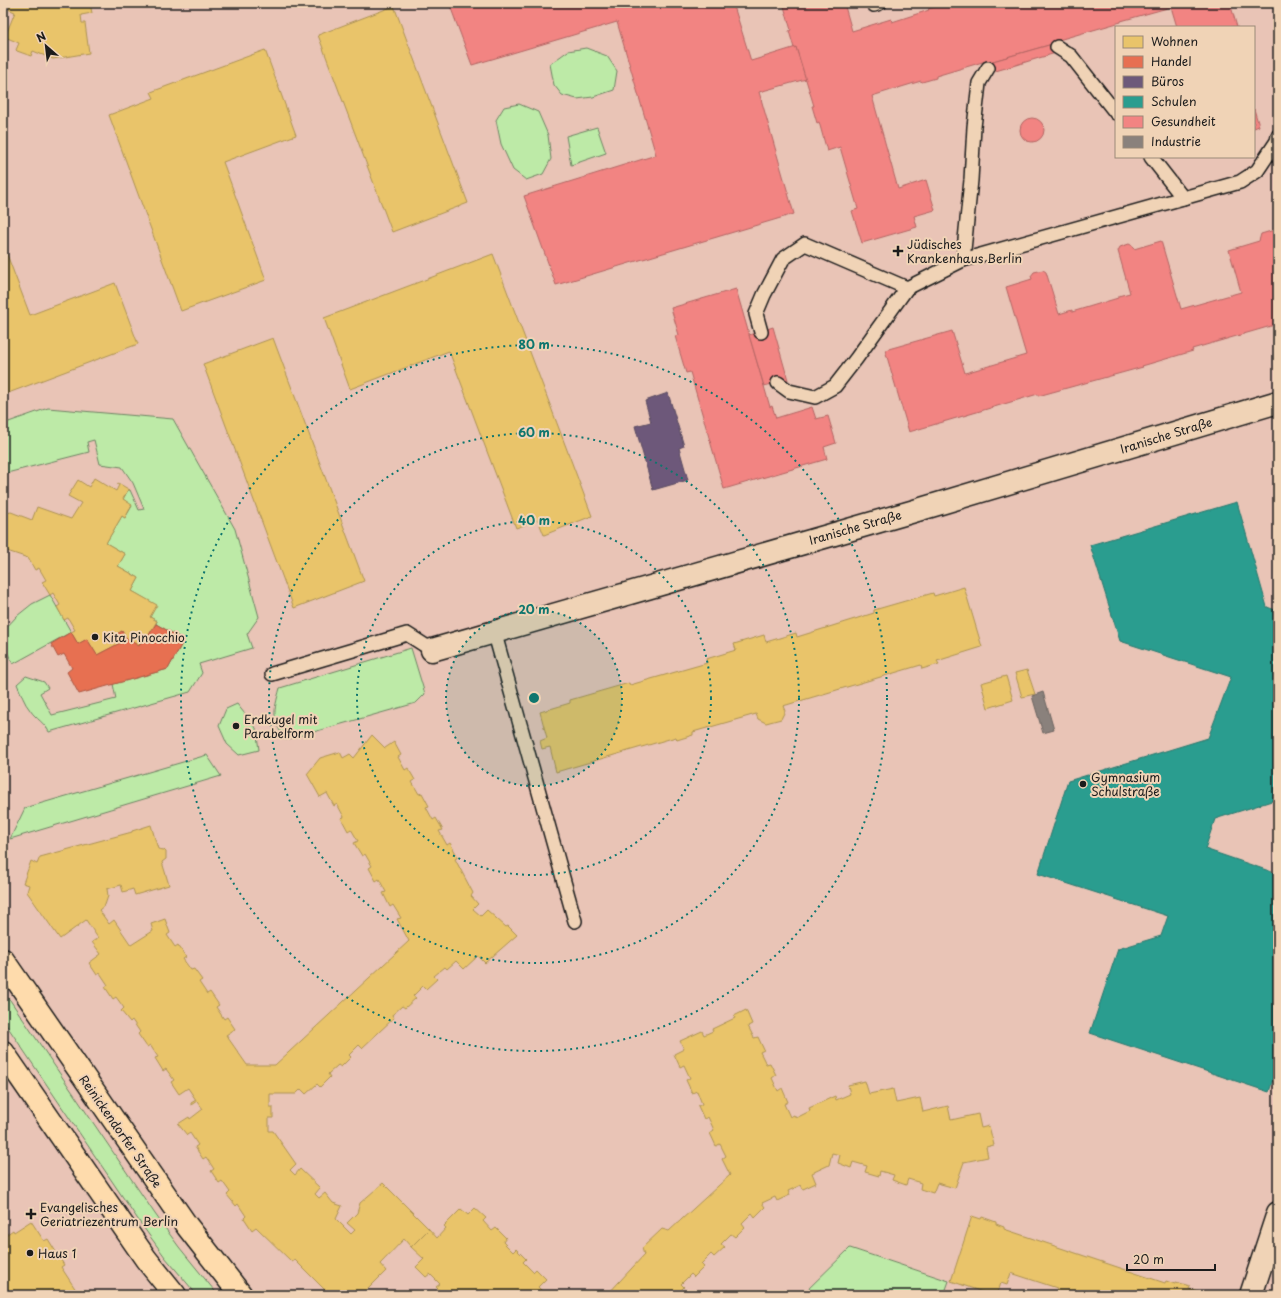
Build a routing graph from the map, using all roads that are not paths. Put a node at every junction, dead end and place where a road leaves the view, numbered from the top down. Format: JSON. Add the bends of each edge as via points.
{"nodes":[{"id":1,"x":873,"y":3,"type":"edge"},
{"id":2,"x":880,"y":3,"type":"edge"},
{"id":3,"x":1057,"y":48,"type":"dead end"},
{"id":4,"x":988,"y":68,"type":"dead end"},
{"id":5,"x":1115,"y":112,"type":"edge"},
{"id":6,"x":1278,"y":136,"type":"edge"},
{"id":7,"x":1152,"y":158,"type":"edge"},
{"id":8,"x":1183,"y":198,"type":"junction"},
{"id":9,"x":963,"y":260,"type":"junction"},
{"id":10,"x":907,"y":288,"type":"junction"},
{"id":11,"x":761,"y":332,"type":"dead end"},
{"id":12,"x":778,"y":383,"type":"dead end"},
{"id":13,"x":1278,"y":402,"type":"edge"},
{"id":14,"x":494,"y":631,"type":"junction"},
{"id":15,"x":432,"y":650,"type":"joint"},
{"id":16,"x":272,"y":674,"type":"dead end"},
{"id":17,"x":575,"y":921,"type":"dead end"},
{"id":18,"x":4,"y":963,"type":"edge"},
{"id":19,"x":3,"y":1052,"type":"edge"},
{"id":20,"x":1278,"y":1213,"type":"edge"},
{"id":21,"x":175,"y":1295,"type":"edge"},
{"id":22,"x":242,"y":1295,"type":"edge"},
{"id":23,"x":1251,"y":1295,"type":"edge"}],
"edges":[{"from":1,"to":2,"type":"lane"},
{"from":3,"to":5,"type":"lane","via":[[1071,56]]},
{"from":4,"to":9,"type":"lane","via":[[979,83]]},
{"from":6,"to":8,"type":"lane","via":[[1257,171],[1240,182]]},
{"from":7,"to":8,"type":"lane"},
{"from":8,"to":9,"type":"lane"},
{"from":9,"to":10,"type":"lane"},
{"from":10,"to":11,"type":"lane","via":[[805,244],[783,259],[767,289],[756,314]]},
{"from":10,"to":12,"type":"lane","via":[[835,386],[815,397],[789,391]]},
{"from":13,"to":14,"type":"street","name":"Iranische Straße","via":[[911,512]]},
{"from":14,"to":15,"type":"street","name":"Iranische Straße"},
{"from":14,"to":17,"type":"lane"},
{"from":15,"to":16,"type":"lane","via":[[407,634]]},
{"from":18,"to":22,"type":"main road","name":"Reinickendorfer Straße","via":[[187,1226]]},
{"from":19,"to":21,"type":"main road","via":[[146,1259]]},
{"from":20,"to":23,"type":"street"}]}
